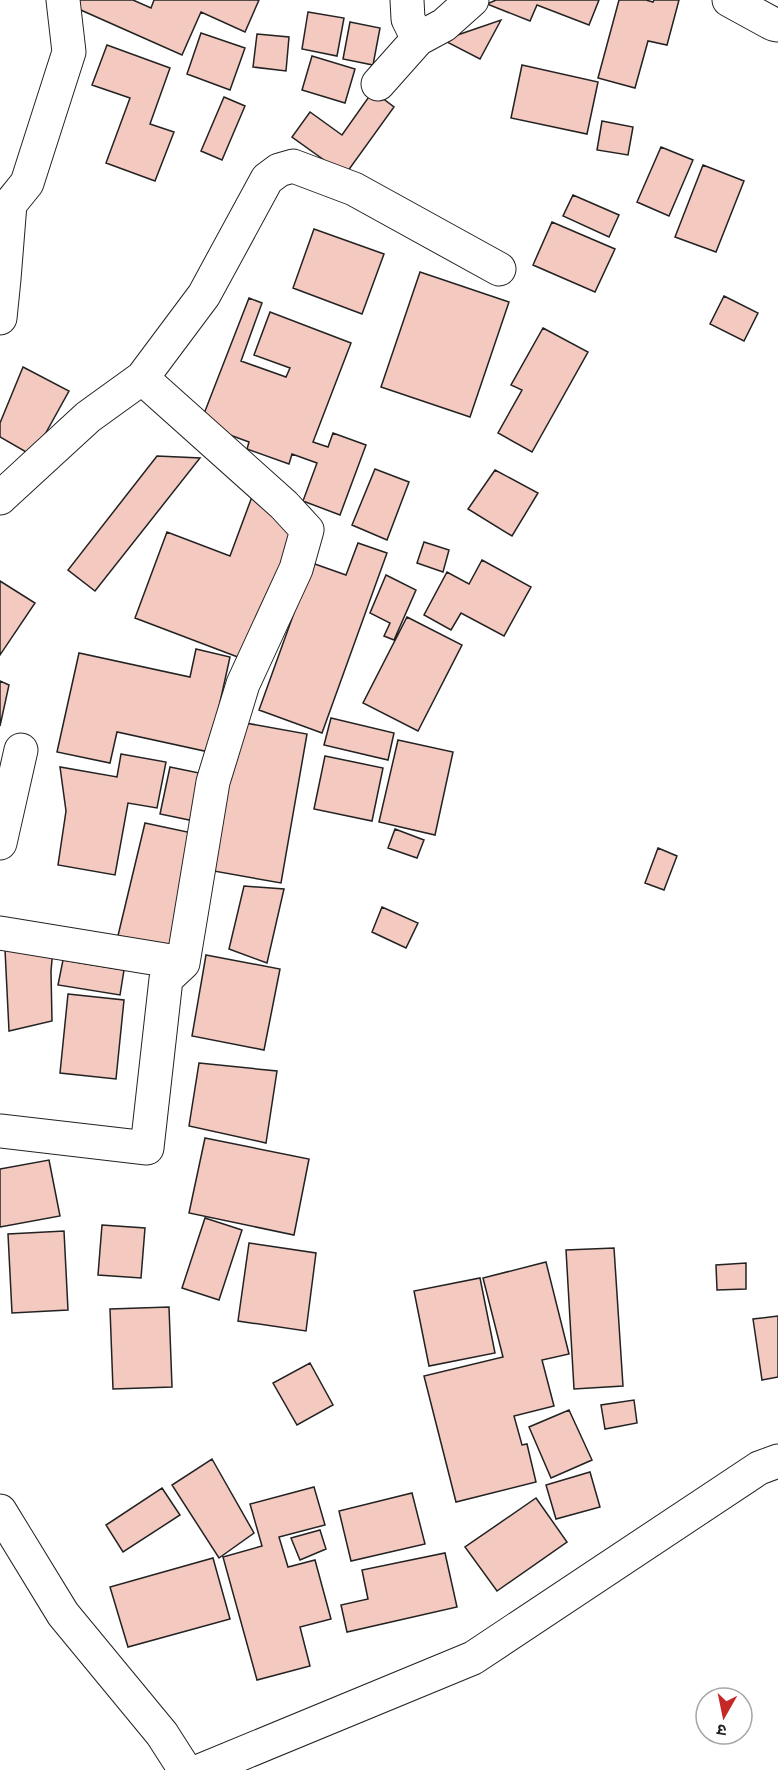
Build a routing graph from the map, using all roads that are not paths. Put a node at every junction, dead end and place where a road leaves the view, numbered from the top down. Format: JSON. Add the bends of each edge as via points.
{"nodes":[{"id":1,"x":63,"y":0,"type":"edge"},
{"id":2,"x":407,"y":0,"type":"edge"},
{"id":3,"x":472,"y":0,"type":"edge"},
{"id":4,"x":729,"y":0,"type":"edge"},
{"id":5,"x":778,"y":26,"type":"edge"},
{"id":6,"x":418,"y":39,"type":"junction"},
{"id":7,"x":378,"y":84,"type":"dead end"},
{"id":8,"x":499,"y":270,"type":"dead end"},
{"id":9,"x":2,"y":278,"type":"edge"},
{"id":10,"x":0,"y":318,"type":"edge"},
{"id":11,"x":142,"y":378,"type":"junction"},
{"id":12,"x":0,"y":498,"type":"edge"},
{"id":13,"x":21,"y":750,"type":"dead end"},
{"id":14,"x":0,"y":843,"type":"edge"},
{"id":15,"x":0,"y":933,"type":"edge"},
{"id":16,"x":183,"y":963,"type":"junction"},
{"id":17,"x":0,"y":1131,"type":"edge"},
{"id":18,"x":778,"y":1461,"type":"edge"},
{"id":19,"x":0,"y":1511,"type":"edge"},
{"id":20,"x":185,"y":1770,"type":"edge"},
{"id":21,"x":202,"y":1770,"type":"edge"}],
"edges":[{"from":1,"to":9,"type":"street","via":[[69,52],[27,183],[10,204]]},
{"from":2,"to":6,"type":"street","via":[[408,19]]},
{"from":3,"to":6,"type":"street","via":[[444,25]]},
{"from":4,"to":5,"type":"street"},
{"from":6,"to":7,"type":"street"},
{"from":8,"to":11,"type":"street","via":[[354,189],[293,166],[279,170],[267,179],[204,295]]},
{"from":9,"to":10,"type":"street"},
{"from":11,"to":12,"type":"street","via":[[88,417]]},
{"from":11,"to":16,"type":"street","via":[[307,530],[296,569],[243,684],[213,782]]},
{"from":13,"to":14,"type":"street"},
{"from":15,"to":16,"type":"street"},
{"from":16,"to":17,"type":"street","via":[[166,979],[147,1148]]},
{"from":18,"to":21,"type":"street","via":[[759,1468],[473,1658]]},
{"from":19,"to":20,"type":"street","via":[[63,1614],[162,1734]]}]}
